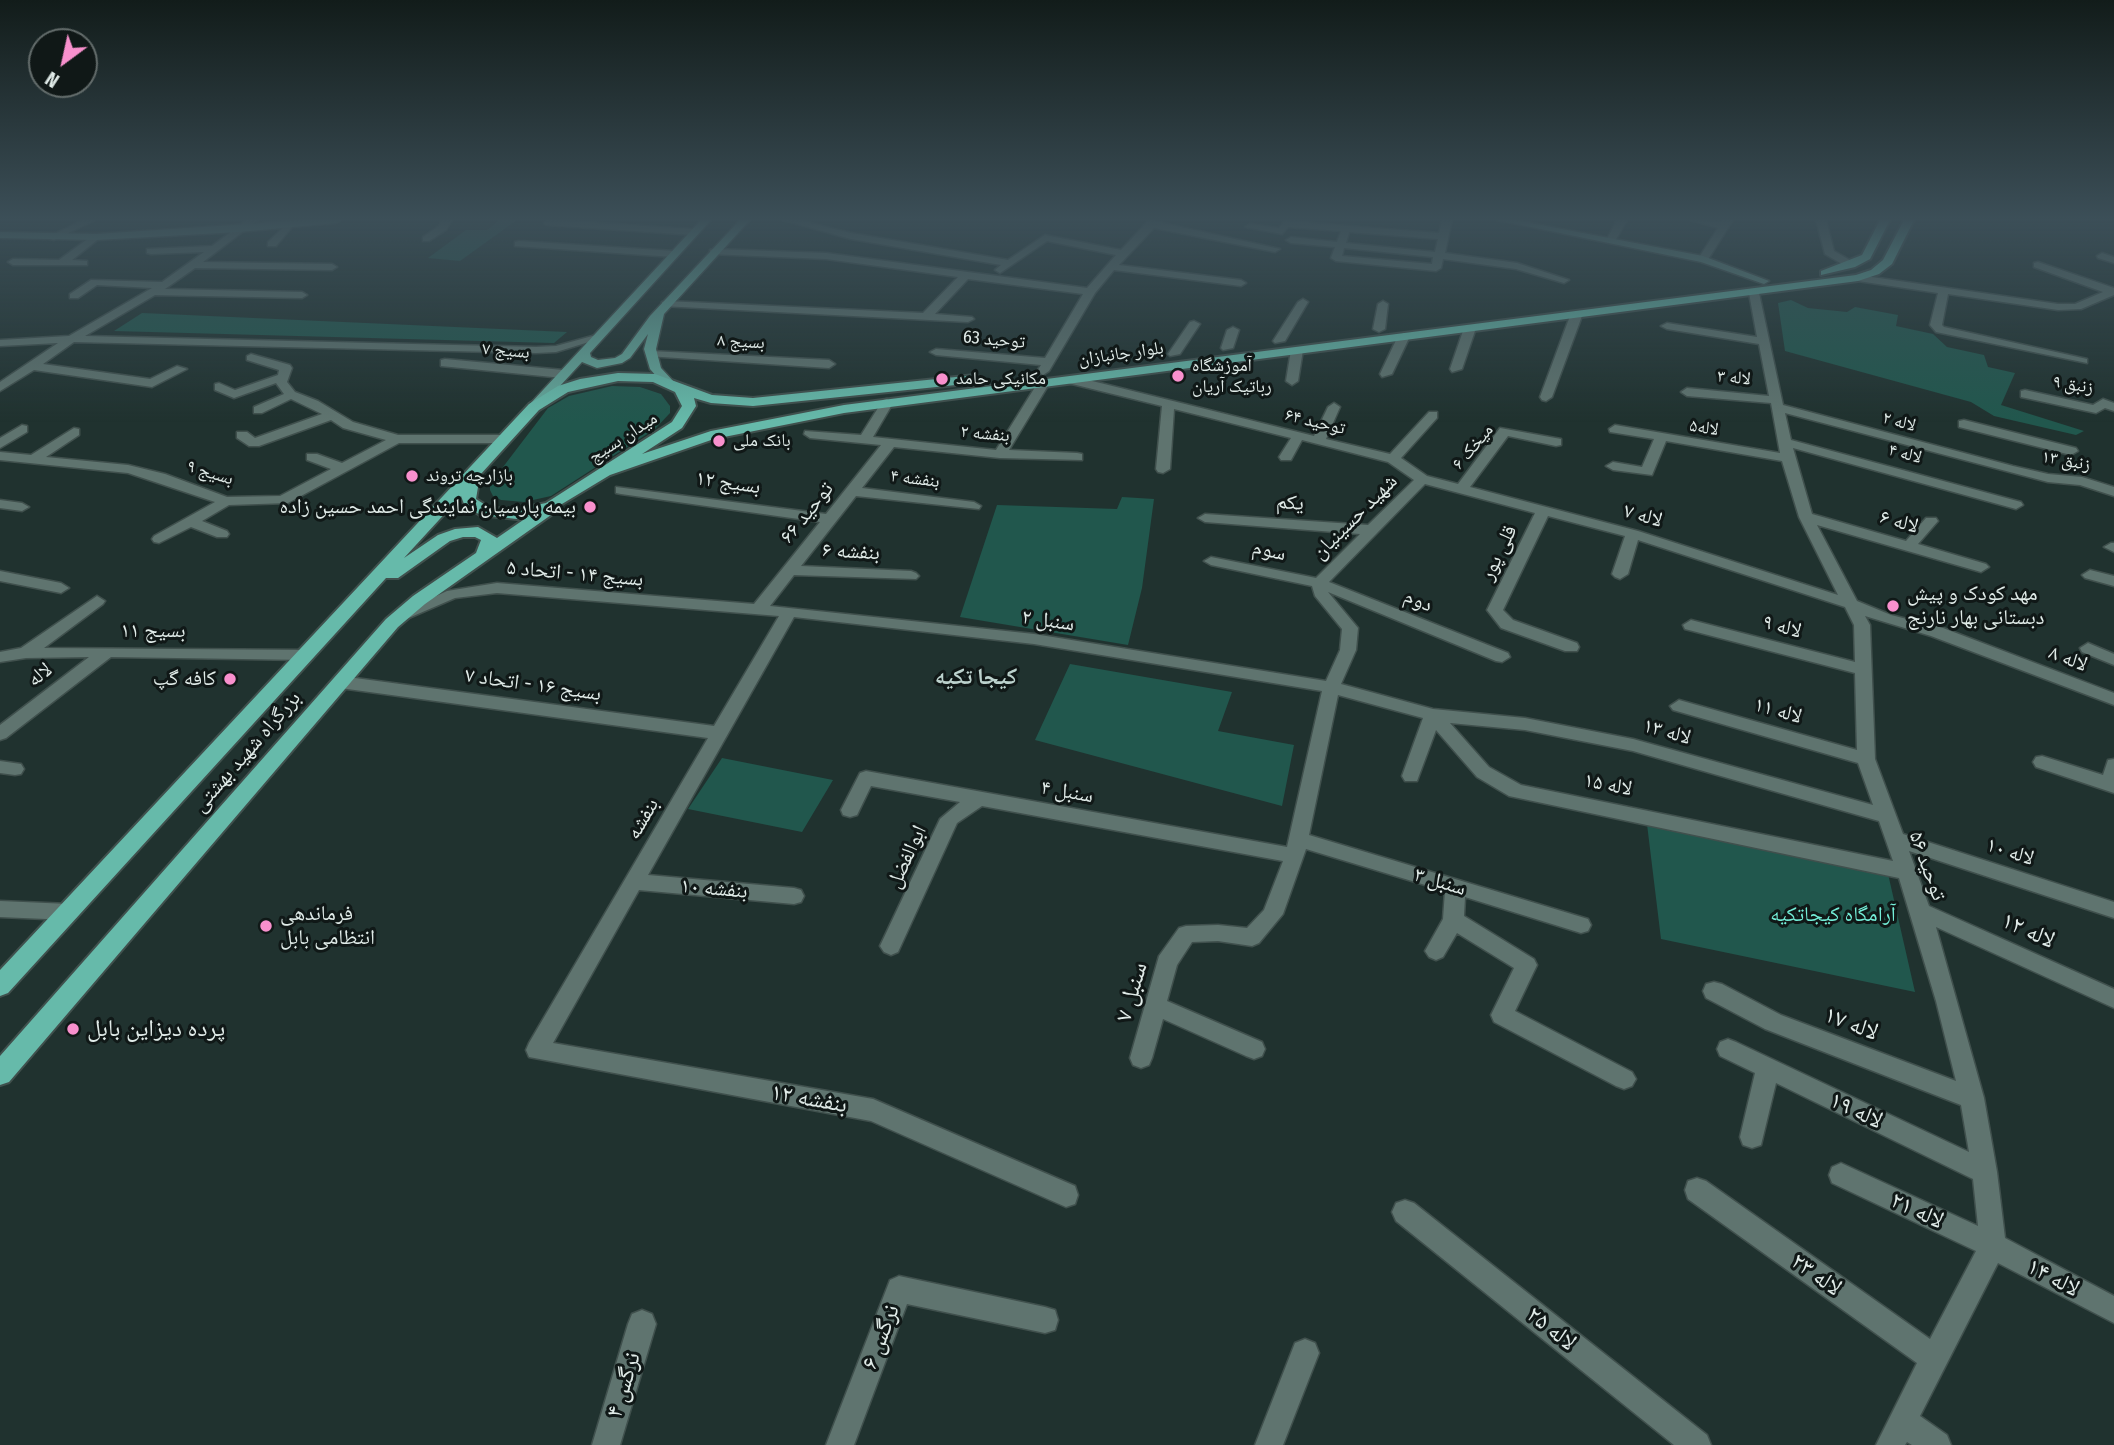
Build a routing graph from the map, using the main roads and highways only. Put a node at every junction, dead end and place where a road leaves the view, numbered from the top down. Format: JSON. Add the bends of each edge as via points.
{"nodes":[{"id":1,"x":643,"y":287,"type":"edge"},
{"id":2,"x":681,"y":287,"type":"edge"},
{"id":3,"x":1755,"y":287,"type":"edge"},
{"id":4,"x":1756,"y":287,"type":"edge"},
{"id":5,"x":664,"y":306,"type":"junction"},
{"id":6,"x":584,"y":352,"type":"junction"},
{"id":7,"x":1045,"y":372,"type":"junction"},
{"id":8,"x":675,"y":386,"type":"junction"},
{"id":9,"x":753,"y":402,"type":"junction"},
{"id":10,"x":534,"y":407,"type":"junction"},
{"id":11,"x":771,"y":422,"type":"junction"},
{"id":12,"x":607,"y":471,"type":"junction"},
{"id":13,"x":473,"y":473,"type":"junction"},
{"id":14,"x":564,"y":499,"type":"junction"},
{"id":15,"x":481,"y":557,"type":"junction"},
{"id":16,"x":354,"y":603,"type":"junction"},
{"id":17,"x":0,"y":986,"type":"edge"},
{"id":18,"x":0,"y":1074,"type":"edge"}],
"edges":[{"from":1,"to":6,"type":"main road"},
{"from":2,"to":5,"type":"main road"},
{"from":3,"to":7,"type":"highway","name":"بلوار جانبازان","via":[[1379,328]]},
{"from":4,"to":7,"type":"highway","name":"بلوار جانبازان","via":[[1576,316],[1072,380]]},
{"from":5,"to":6,"type":"main road","via":[[618,362],[597,364],[586,359]]},
{"from":5,"to":8,"type":"main road","via":[[656,322],[651,354],[656,369]]},
{"from":6,"to":10,"type":"main road"},
{"from":7,"to":9,"type":"highway","name":"بلوار جانبازان"},
{"from":7,"to":11,"type":"highway","name":"بلوار جانبازان"},
{"from":8,"to":9,"type":"highway","name":"بلوار جانبازان","via":[[711,399]]},
{"from":8,"to":10,"type":"highway","name":"میدان بسیج","via":[[637,376],[598,379],[563,389]]},
{"from":8,"to":12,"type":"highway","name":"میدان بسیج","via":[[687,397],[689,406],[677,425]]},
{"from":9,"to":11,"type":"highway","via":[[737,408],[735,416]]},
{"from":10,"to":13,"type":"highway","name":"میدان بسیج"},
{"from":11,"to":12,"type":"highway","name":"بلوار جانبازان","via":[[712,435]]},
{"from":12,"to":14,"type":"highway","name":"میدان بسیج"},
{"from":13,"to":14,"type":"highway","name":"میدان بسیج","via":[[469,501],[486,512],[526,513]]},
{"from":13,"to":16,"type":"highway","name":"بزرگراه شهید بهشتی"},
{"from":14,"to":15,"type":"highway","name":"بزرگراه شهید بهشتی"},
{"from":15,"to":16,"type":"highway","via":[[490,542],[485,534],[452,534]]},
{"from":15,"to":18,"type":"highway","name":"بزرگراه شهید بهشتی","via":[[396,619]]},
{"from":16,"to":17,"type":"highway","name":"بزرگراه شهید بهشتی"}]}
